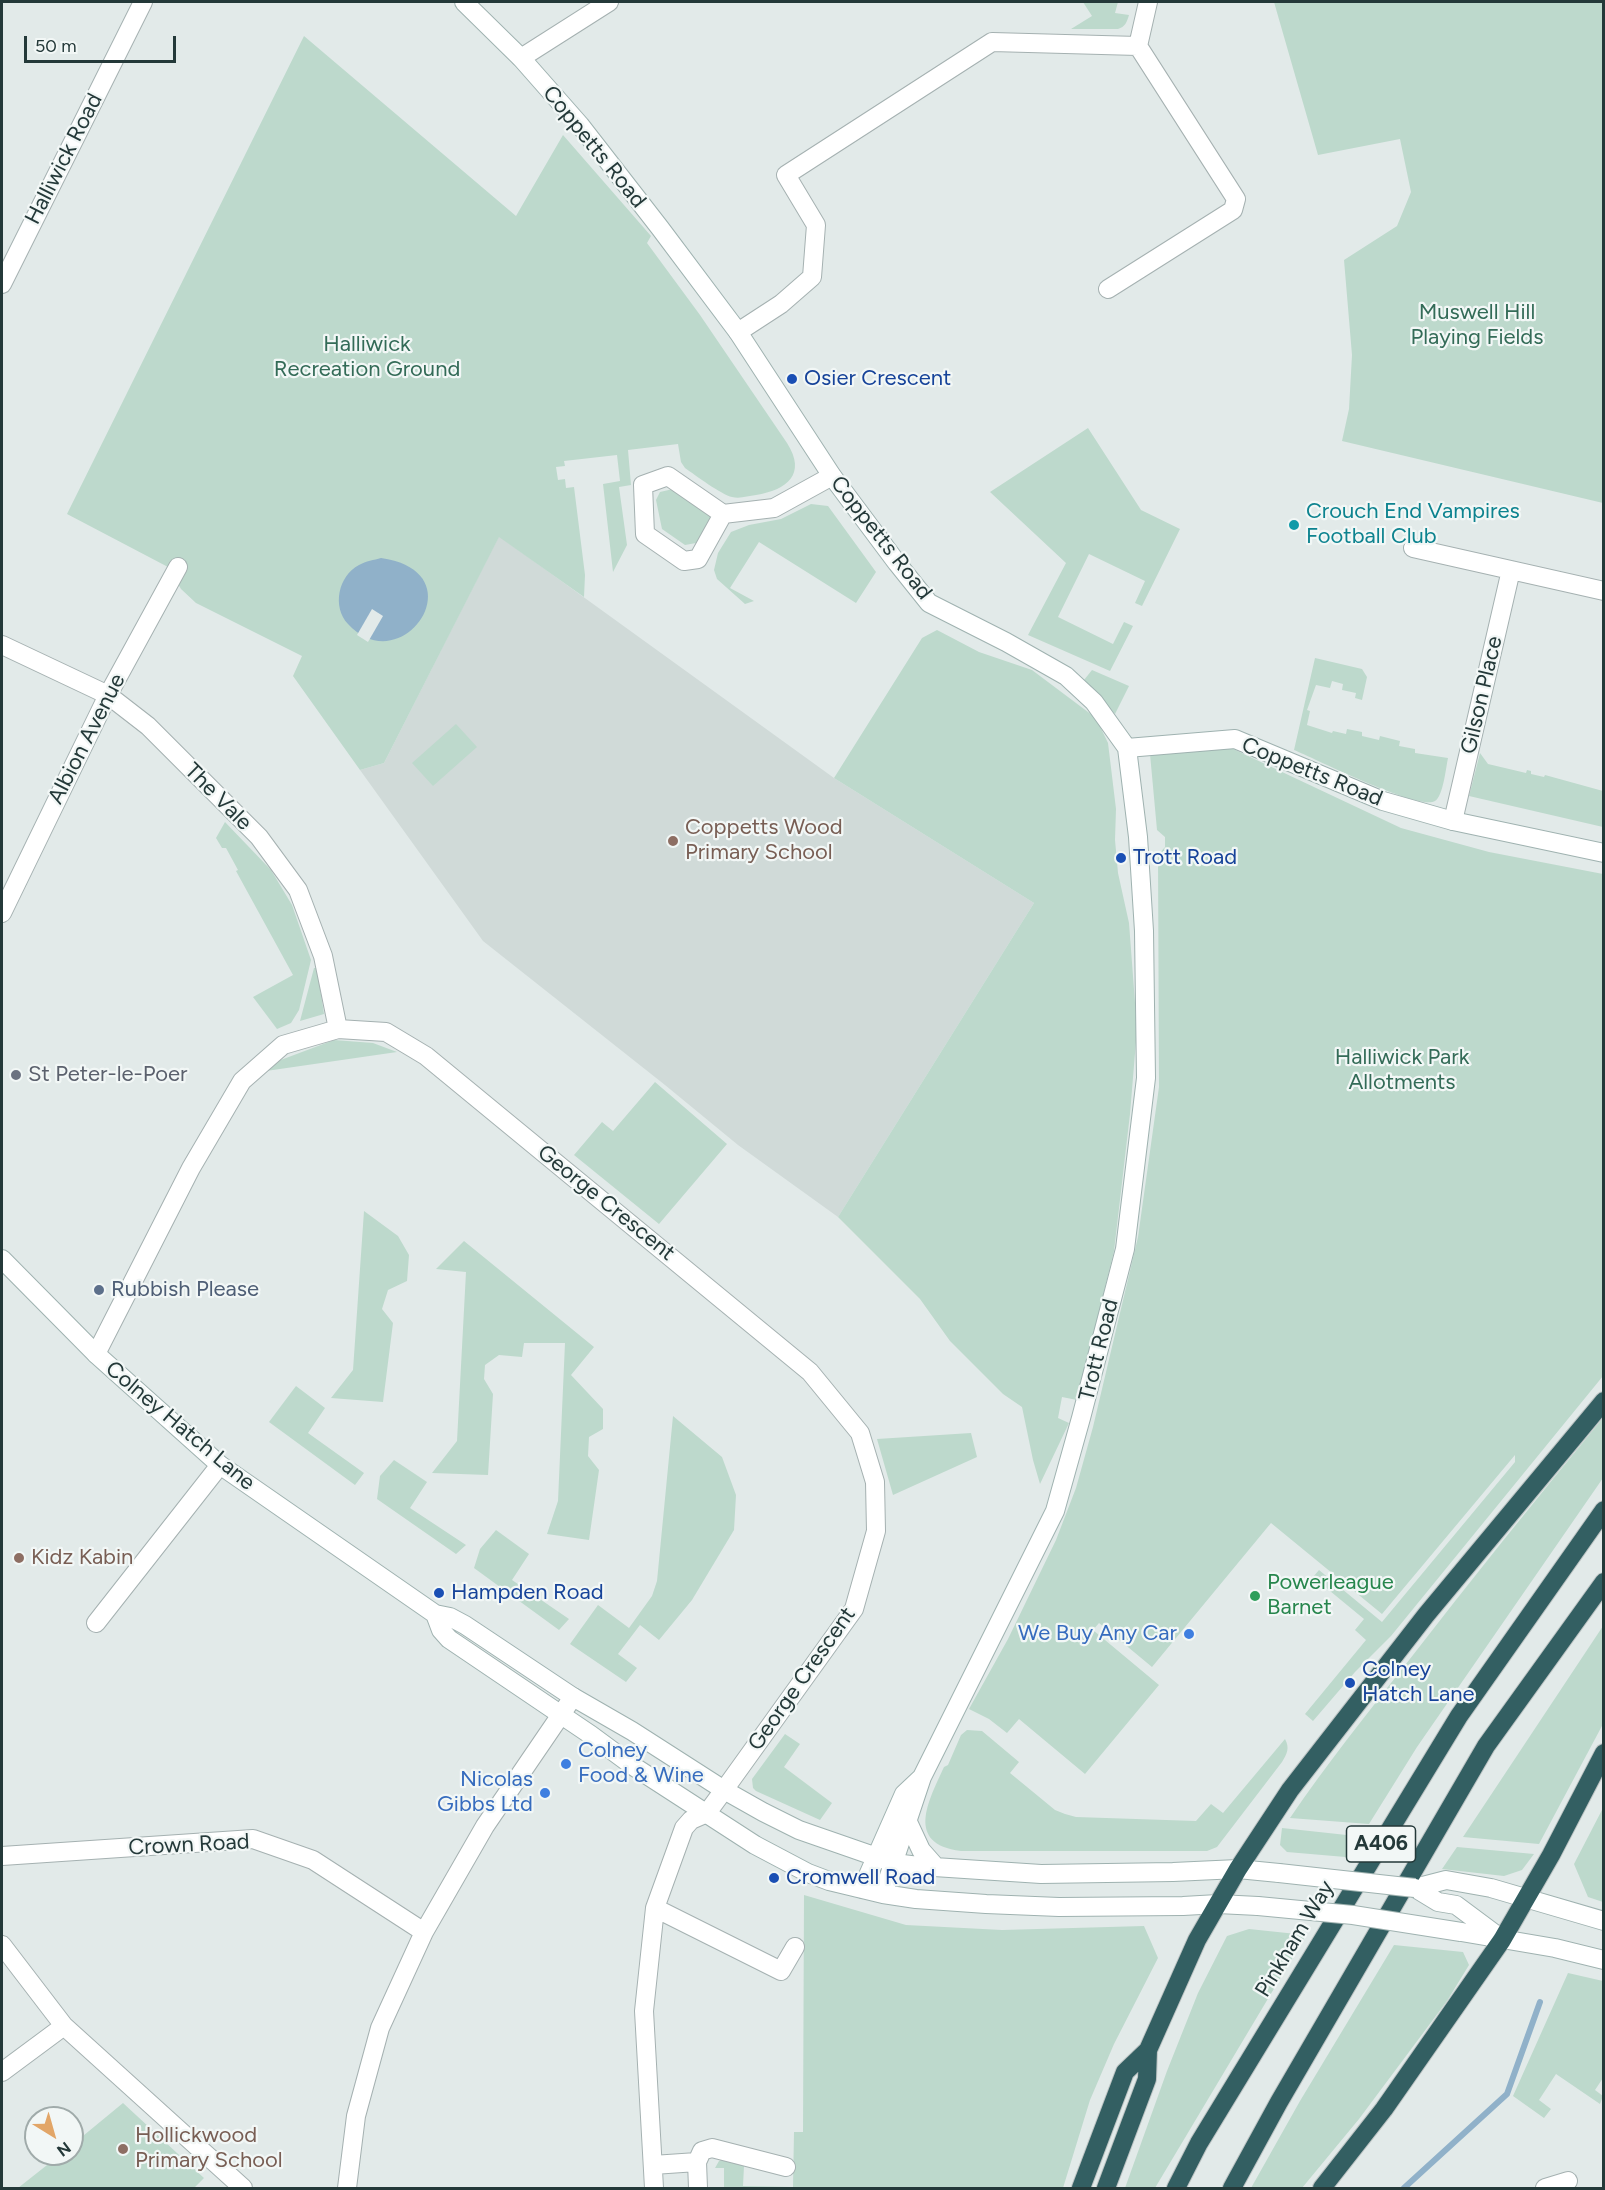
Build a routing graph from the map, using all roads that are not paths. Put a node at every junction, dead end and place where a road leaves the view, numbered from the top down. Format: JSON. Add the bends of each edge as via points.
{"nodes":[{"id":1,"x":143,"y":2,"type":"edge"},
{"id":2,"x":464,"y":2,"type":"edge"},
{"id":3,"x":609,"y":2,"type":"edge"},
{"id":4,"x":1148,"y":2,"type":"edge"},
{"id":5,"x":1138,"y":46,"type":"junction"},
{"id":6,"x":521,"y":58,"type":"junction"},
{"id":7,"x":2,"y":284,"type":"edge"},
{"id":8,"x":1108,"y":289,"type":"dead end"},
{"id":9,"x":738,"y":332,"type":"junction"},
{"id":10,"x":832,"y":476,"type":"junction"},
{"id":11,"x":723,"y":514,"type":"junction"},
{"id":12,"x":1413,"y":548,"type":"dead end"},
{"id":13,"x":178,"y":567,"type":"dead end"},
{"id":14,"x":1511,"y":570,"type":"junction"},
{"id":15,"x":1604,"y":591,"type":"edge"},
{"id":16,"x":2,"y":645,"type":"edge"},
{"id":17,"x":108,"y":695,"type":"junction"},
{"id":18,"x":1127,"y":748,"type":"junction"},
{"id":19,"x":1453,"y":821,"type":"junction"},
{"id":20,"x":1604,"y":853,"type":"edge"},
{"id":21,"x":2,"y":913,"type":"edge"},
{"id":22,"x":338,"y":1029,"type":"junction"},
{"id":23,"x":2,"y":1259,"type":"edge"},
{"id":24,"x":96,"y":1354,"type":"junction"},
{"id":25,"x":1604,"y":1401,"type":"edge"},
{"id":26,"x":220,"y":1465,"type":"junction"},
{"id":27,"x":1604,"y":1510,"type":"edge"},
{"id":28,"x":1604,"y":1582,"type":"edge"},
{"id":29,"x":435,"y":1614,"type":"junction"},
{"id":30,"x":96,"y":1623,"type":"dead end"},
{"id":31,"x":573,"y":1697,"type":"junction"},
{"id":32,"x":561,"y":1715,"type":"junction"},
{"id":33,"x":1604,"y":1754,"type":"edge"},
{"id":34,"x":922,"y":1777,"type":"junction"},
{"id":35,"x":724,"y":1790,"type":"junction"},
{"id":36,"x":707,"y":1813,"type":"junction"},
{"id":37,"x":908,"y":1822,"type":"junction"},
{"id":38,"x":2,"y":1856,"type":"edge"},
{"id":39,"x":876,"y":1856,"type":"junction"},
{"id":40,"x":894,"y":1863,"type":"junction"},
{"id":41,"x":936,"y":1868,"type":"junction"},
{"id":42,"x":1238,"y":1869,"type":"junction"},
{"id":43,"x":1415,"y":1888,"type":"junction"},
{"id":44,"x":862,"y":1889,"type":"junction"},
{"id":45,"x":883,"y":1894,"type":"junction"},
{"id":46,"x":1527,"y":1898,"type":"junction"},
{"id":47,"x":1218,"y":1904,"type":"junction"},
{"id":48,"x":655,"y":1908,"type":"junction"},
{"id":49,"x":1604,"y":1921,"type":"edge"},
{"id":50,"x":424,"y":1932,"type":"junction"},
{"id":51,"x":1502,"y":1940,"type":"junction"},
{"id":52,"x":2,"y":1945,"type":"edge"},
{"id":53,"x":795,"y":1947,"type":"dead end"},
{"id":54,"x":1604,"y":1960,"type":"edge"},
{"id":55,"x":64,"y":2026,"type":"junction"},
{"id":56,"x":1148,"y":2050,"type":"junction"},
{"id":57,"x":2,"y":2072,"type":"edge"},
{"id":58,"x":697,"y":2162,"type":"junction"},
{"id":59,"x":653,"y":2165,"type":"junction"},
{"id":60,"x":786,"y":2167,"type":"dead end"},
{"id":61,"x":1568,"y":2181,"type":"dead end"},
{"id":62,"x":243,"y":2188,"type":"edge"},
{"id":63,"x":347,"y":2188,"type":"edge"},
{"id":64,"x":654,"y":2188,"type":"edge"},
{"id":65,"x":698,"y":2188,"type":"edge"},
{"id":66,"x":1081,"y":2188,"type":"edge"},
{"id":67,"x":1106,"y":2188,"type":"edge"},
{"id":68,"x":1176,"y":2188,"type":"edge"},
{"id":69,"x":1232,"y":2188,"type":"edge"},
{"id":70,"x":1322,"y":2188,"type":"edge"},
{"id":71,"x":1545,"y":2188,"type":"edge"}],
"edges":[{"from":1,"to":7,"type":"street","name":"Halliwick Road"},
{"from":2,"to":6,"type":"street","name":"Coppetts Road"},
{"from":3,"to":6,"type":"street"},
{"from":4,"to":5,"type":"street"},
{"from":5,"to":8,"type":"street","via":[[1236,199],[1233,210]]},
{"from":5,"to":9,"type":"street","via":[[992,42],[786,175],[816,225],[812,278]]},
{"from":6,"to":9,"type":"street","name":"Coppetts Road","via":[[580,125]]},
{"from":9,"to":10,"type":"street","name":"Coppetts Road"},
{"from":10,"to":11,"type":"street","via":[[774,508]]},
{"from":10,"to":18,"type":"street","name":"Coppetts Road","via":[[929,603],[1066,676],[1094,702]]},
{"from":11,"to":11,"type":"street","via":[[698,559],[684,561],[645,534],[643,485],[668,476]]},
{"from":12,"to":14,"type":"street"},
{"from":13,"to":17,"type":"street","name":"Albion Avenue"},
{"from":14,"to":15,"type":"street"},
{"from":14,"to":19,"type":"street","name":"Gilson Place"},
{"from":16,"to":17,"type":"street","name":"The Vale"},
{"from":17,"to":21,"type":"street","name":"Albion Avenue"},
{"from":17,"to":22,"type":"street","name":"The Vale","via":[[148,726],[258,836],[298,890],[323,956]]},
{"from":18,"to":19,"type":"street","name":"Coppetts Road","via":[[1235,739],[1383,801]]},
{"from":18,"to":34,"type":"street","name":"Trott Road","via":[[1144,931],[1146,1078],[1125,1249],[1054,1511]]},
{"from":19,"to":20,"type":"street","name":"Coppetts Road"},
{"from":22,"to":24,"type":"street","name":"George Crescent","via":[[283,1045],[243,1081],[191,1168]]},
{"from":22,"to":35,"type":"street","name":"George Crescent","via":[[386,1032],[426,1056],[810,1372],[860,1433],[874,1482],[876,1531],[854,1609]]},
{"from":23,"to":24,"type":"street","name":"Colney Hatch Lane"},
{"from":24,"to":26,"type":"street","name":"Colney Hatch Lane"},
{"from":25,"to":42,"type":"highway","via":[[1419,1624],[1290,1790]]},
{"from":26,"to":29,"type":"street","name":"Colney Hatch Lane"},
{"from":26,"to":30,"type":"street"},
{"from":27,"to":68,"type":"highway","name":"Pinkham Way","number":"A406","via":[[1459,1716],[1199,2143]]},
{"from":28,"to":69,"type":"highway","number":"A406","via":[[1486,1746]]},
{"from":29,"to":31,"type":"street","name":"Colney Hatch Lane","via":[[465,1625]]},
{"from":29,"to":32,"type":"street","name":"Colney Hatch Lane","via":[[449,1639]]},
{"from":31,"to":32,"type":"street"},
{"from":31,"to":35,"type":"street","name":"Colney Hatch Lane"},
{"from":32,"to":36,"type":"street","name":"Colney Hatch Lane"},
{"from":32,"to":50,"type":"street","via":[[486,1827]]},
{"from":33,"to":46,"type":"highway"},
{"from":34,"to":37,"type":"street","name":"Trott Road"},
{"from":34,"to":39,"type":"street","name":"Trott Road","via":[[904,1794]]},
{"from":35,"to":36,"type":"street","name":"George Crescent"},
{"from":35,"to":39,"type":"street","name":"Colney Hatch Lane","via":[[799,1830]]},
{"from":36,"to":44,"type":"street","name":"Colney Hatch Lane","via":[[808,1873]]},
{"from":36,"to":48,"type":"street","via":[[684,1828]]},
{"from":37,"to":40,"type":"street","name":"Trott Road"},
{"from":37,"to":41,"type":"street","via":[[921,1850]]},
{"from":38,"to":50,"type":"street","name":"Crown Road","via":[[253,1839],[313,1860]]},
{"from":39,"to":40,"type":"street","name":"Colney Hatch Lane"},
{"from":39,"to":44,"type":"street","name":"Trott Road"},
{"from":40,"to":41,"type":"street","name":"Colney Hatch Lane"},
{"from":40,"to":45,"type":"street","name":"Trott Road"},
{"from":41,"to":42,"type":"street","name":"Colney Hatch Lane","via":[[1041,1874]]},
{"from":42,"to":43,"type":"street","name":"Colney Hatch Lane","bridge":true},
{"from":42,"to":47,"type":"highway"},
{"from":43,"to":46,"type":"street","name":"Colney Hatch Lane","via":[[1446,1880]]},
{"from":43,"to":51,"type":"street","name":"Colney Hatch Lane","via":[[1438,1902],[1456,1905]]},
{"from":44,"to":45,"type":"street","name":"Colney Hatch Lane"},
{"from":45,"to":47,"type":"street","name":"Colney Hatch Lane","via":[[1059,1907]]},
{"from":46,"to":49,"type":"street","name":"Colney Hatch Lane"},
{"from":46,"to":51,"type":"highway"},
{"from":47,"to":51,"type":"street","name":"Colney Hatch Lane","bridge":true,"via":[[1353,1915]]},
{"from":47,"to":56,"type":"highway","via":[[1197,1940]]},
{"from":48,"to":53,"type":"street","via":[[781,1971]]},
{"from":48,"to":59,"type":"street","via":[[644,2011]]},
{"from":50,"to":63,"type":"street","via":[[380,2028],[356,2116]]},
{"from":51,"to":54,"type":"street","name":"Colney Hatch Lane"},
{"from":51,"to":70,"type":"highway","via":[[1384,2109]]},
{"from":52,"to":55,"type":"street"},
{"from":55,"to":57,"type":"street"},
{"from":55,"to":62,"type":"street"},
{"from":56,"to":66,"type":"highway","via":[[1125,2072]]},
{"from":56,"to":67,"type":"highway","via":[[1147,2079]]},
{"from":58,"to":59,"type":"street"},
{"from":58,"to":60,"type":"street","via":[[702,2151],[712,2148]]},
{"from":58,"to":65,"type":"street"},
{"from":59,"to":64,"type":"street"},
{"from":61,"to":71,"type":"street"}]}
